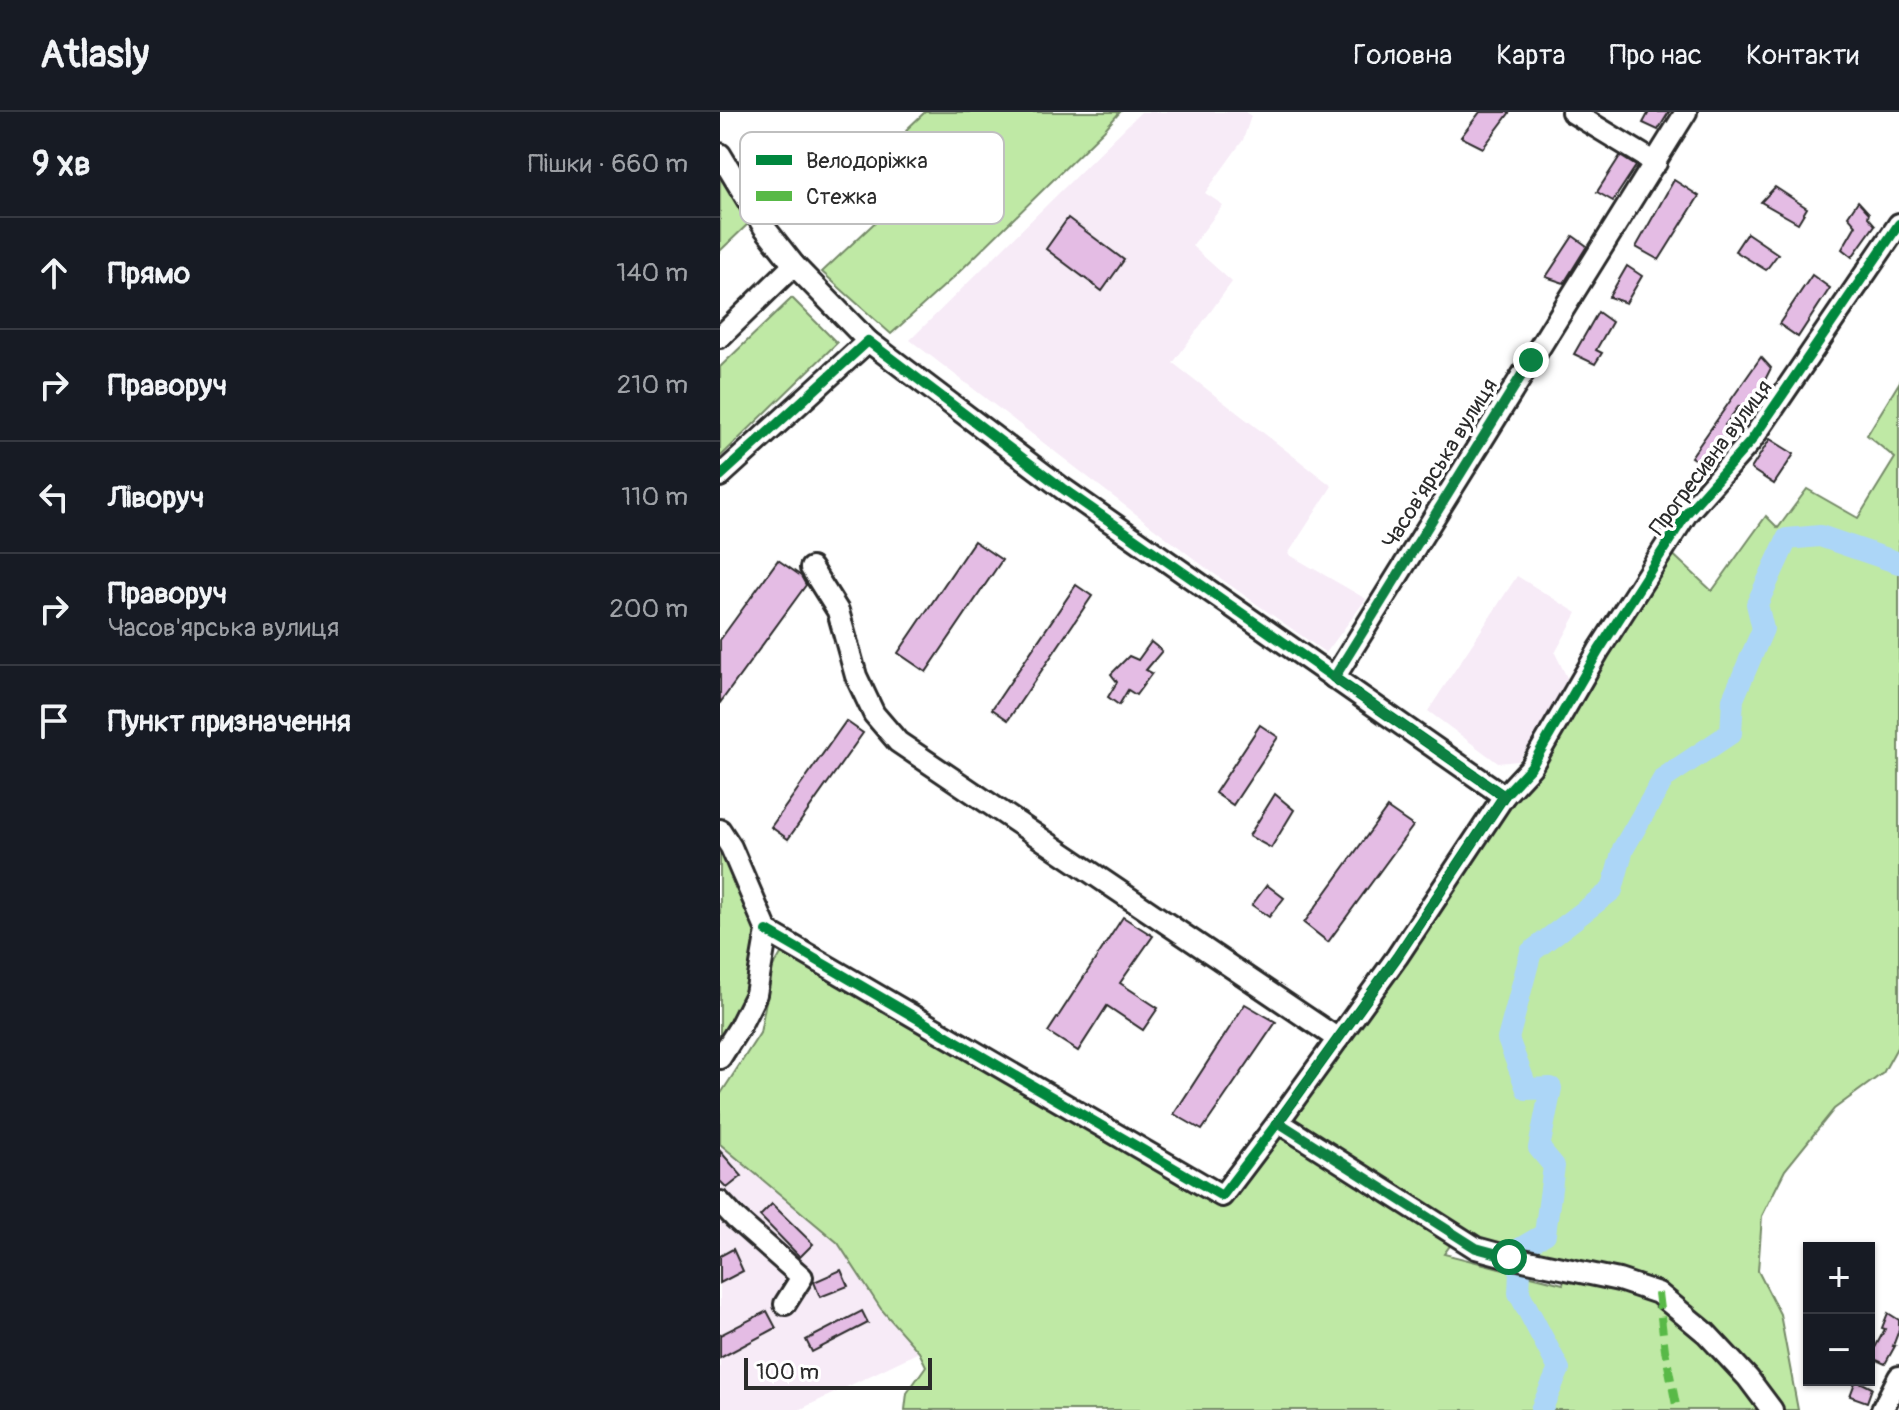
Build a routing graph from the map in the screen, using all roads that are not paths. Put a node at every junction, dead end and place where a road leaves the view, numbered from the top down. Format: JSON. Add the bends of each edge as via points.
{"nodes":[{"id":1,"x":1572,"y":112,"type":"edge"},
{"id":2,"x":1686,"y":112,"type":"edge"},
{"id":3,"x":720,"y":154,"type":"edge"},
{"id":4,"x":1656,"y":163,"type":"junction"},
{"id":5,"x":740,"y":187,"type":"edge"},
{"id":6,"x":762,"y":224,"type":"edge"},
{"id":7,"x":1899,"y":224,"type":"edge"},
{"id":8,"x":794,"y":265,"type":"junction"},
{"id":9,"x":720,"y":337,"type":"edge"},
{"id":10,"x":868,"y":341,"type":"junction"},
{"id":11,"x":720,"y":476,"type":"edge"},
{"id":12,"x":811,"y":568,"type":"dead end"},
{"id":13,"x":1334,"y":678,"type":"junction"},
{"id":14,"x":1504,"y":796,"type":"junction"},
{"id":15,"x":720,"y":830,"type":"edge"},
{"id":16,"x":767,"y":931,"type":"junction"},
{"id":17,"x":1338,"y":1039,"type":"junction"},
{"id":18,"x":720,"y":1058,"type":"edge"},
{"id":19,"x":1278,"y":1122,"type":"junction"},
{"id":20,"x":720,"y":1202,"type":"edge"},
{"id":21,"x":785,"y":1304,"type":"dead end"},
{"id":22,"x":1899,"y":1377,"type":"edge"},
{"id":23,"x":1772,"y":1410,"type":"edge"},
{"id":24,"x":1882,"y":1410,"type":"edge"}],
"edges":[{"from":1,"to":4,"type":"street"},
{"from":2,"to":4,"type":"street","name":"Часов'ярська вулиця"},
{"from":3,"to":5,"type":"street"},
{"from":4,"to":13,"type":"street","name":"Часов'ярська вулиця"},
{"from":6,"to":8,"type":"street"},
{"from":7,"to":14,"type":"street","name":"Прогресивна вулиця","via":[[1751,441],[1687,513],[1531,767]]},
{"from":8,"to":9,"type":"street"},
{"from":8,"to":10,"type":"street"},
{"from":10,"to":11,"type":"street"},
{"from":10,"to":13,"type":"street","via":[[1062,488]]},
{"from":12,"to":17,"type":"street","via":[[838,611],[856,676],[874,714],[898,742]]},
{"from":13,"to":14,"type":"street"},
{"from":14,"to":17,"type":"street","name":"Прогресивна вулиця"},
{"from":15,"to":16,"type":"street"},
{"from":16,"to":18,"type":"street","via":[[756,994]]},
{"from":16,"to":19,"type":"street","name":"Прогресивна вулиця","via":[[1222,1196]]},
{"from":17,"to":19,"type":"street","name":"Прогресивна вулиця"},
{"from":19,"to":23,"type":"street","via":[[1476,1248],[1658,1293],[1706,1333]]},
{"from":20,"to":21,"type":"street","via":[[802,1277]]},
{"from":22,"to":24,"type":"street"}]}
